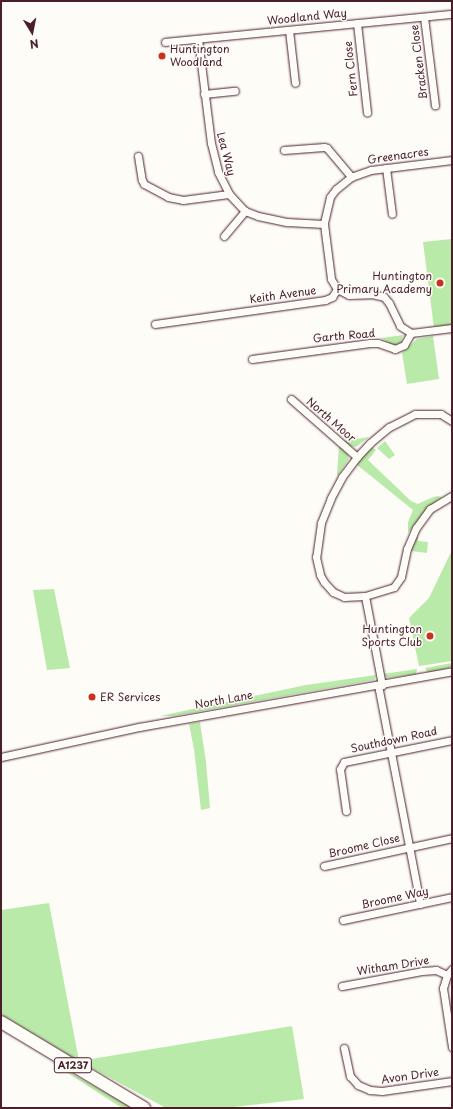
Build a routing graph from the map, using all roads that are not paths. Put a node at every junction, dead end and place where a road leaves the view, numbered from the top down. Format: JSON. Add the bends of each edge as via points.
{"nodes":[{"id":1,"x":452,"y":14,"type":"edge"},
{"id":2,"x":424,"y":17,"type":"junction"},
{"id":3,"x":357,"y":23,"type":"junction"},
{"id":4,"x":289,"y":30,"type":"junction"},
{"id":5,"x":198,"y":39,"type":"junction"},
{"id":6,"x":165,"y":42,"type":"dead end"},
{"id":7,"x":295,"y":84,"type":"dead end"},
{"id":8,"x":234,"y":91,"type":"dead end"},
{"id":9,"x":204,"y":94,"type":"junction"},
{"id":10,"x":435,"y":105,"type":"dead end"},
{"id":11,"x":367,"y":112,"type":"dead end"},
{"id":12,"x":284,"y":150,"type":"dead end"},
{"id":13,"x":138,"y":156,"type":"dead end"},
{"id":14,"x":452,"y":160,"type":"edge"},
{"id":15,"x":452,"y":166,"type":"edge"},
{"id":16,"x":386,"y":168,"type":"junction"},
{"id":17,"x":351,"y":177,"type":"junction"},
{"id":18,"x":229,"y":194,"type":"junction"},
{"id":19,"x":245,"y":211,"type":"junction"},
{"id":20,"x":392,"y":214,"type":"dead end"},
{"id":21,"x":324,"y":224,"type":"junction"},
{"id":22,"x":224,"y":236,"type":"dead end"},
{"id":23,"x":336,"y":289,"type":"junction"},
{"id":24,"x":155,"y":324,"type":"dead end"},
{"id":25,"x":452,"y":328,"type":"edge"},
{"id":26,"x":411,"y":333,"type":"junction"},
{"id":27,"x":252,"y":359,"type":"dead end"},
{"id":28,"x":291,"y":399,"type":"dead end"},
{"id":29,"x":452,"y":421,"type":"edge"},
{"id":30,"x":357,"y":456,"type":"junction"},
{"id":31,"x":452,"y":496,"type":"edge"},
{"id":32,"x":365,"y":596,"type":"junction"},
{"id":33,"x":452,"y":671,"type":"edge"},
{"id":34,"x":380,"y":685,"type":"junction"},
{"id":35,"x":452,"y":741,"type":"edge"},
{"id":36,"x":391,"y":752,"type":"junction"},
{"id":37,"x":1,"y":757,"type":"edge"},
{"id":38,"x":346,"y":811,"type":"dead end"},
{"id":39,"x":452,"y":838,"type":"edge"},
{"id":40,"x":410,"y":847,"type":"junction"},
{"id":41,"x":324,"y":866,"type":"dead end"},
{"id":42,"x":452,"y":897,"type":"edge"},
{"id":43,"x":420,"y":904,"type":"junction"},
{"id":44,"x":343,"y":920,"type":"dead end"},
{"id":45,"x":450,"y":972,"type":"edge"},
{"id":46,"x":342,"y":986,"type":"dead end"},
{"id":47,"x":1,"y":1022,"type":"edge"},
{"id":48,"x":452,"y":1047,"type":"edge"},
{"id":49,"x":346,"y":1052,"type":"dead end"},
{"id":50,"x":452,"y":1081,"type":"edge"},
{"id":51,"x":144,"y":1108,"type":"edge"}],
"edges":[{"from":1,"to":2,"type":"street","name":"Woodland Way"},
{"from":2,"to":3,"type":"street","name":"Woodland Way"},
{"from":2,"to":10,"type":"street","name":"Bracken Close"},
{"from":3,"to":4,"type":"street","name":"Woodland Way"},
{"from":3,"to":11,"type":"street","name":"Fern Close"},
{"from":4,"to":5,"type":"street","name":"Woodland Way"},
{"from":4,"to":7,"type":"street"},
{"from":5,"to":6,"type":"street","name":"Woodland Way"},
{"from":5,"to":9,"type":"street","name":"Lea Way"},
{"from":8,"to":9,"type":"street"},
{"from":9,"to":18,"type":"street","name":"Lea Way","via":[[214,158]]},
{"from":12,"to":17,"type":"street","via":[[327,148]]},
{"from":13,"to":18,"type":"street","via":[[144,184],[168,197],[183,200]]},
{"from":14,"to":15,"type":"street"},
{"from":14,"to":16,"type":"street","name":"Greenacres"},
{"from":16,"to":17,"type":"street","name":"Greenacres"},
{"from":16,"to":20,"type":"street"},
{"from":17,"to":21,"type":"street","name":"Greenacres","via":[[336,189],[330,198]]},
{"from":18,"to":19,"type":"street","name":"Lea Way"},
{"from":19,"to":21,"type":"street","name":"Lea Way","via":[[273,220]]},
{"from":19,"to":22,"type":"street"},
{"from":21,"to":23,"type":"street","name":"Greenacres","via":[[331,279]]},
{"from":23,"to":24,"type":"street","name":"Keith Avenue","via":[[332,297],[326,300]]},
{"from":23,"to":26,"type":"street","via":[[349,295],[372,294],[384,297],[400,326]]},
{"from":25,"to":26,"type":"street"},
{"from":26,"to":27,"type":"street","name":"Garth Road","via":[[404,345],[398,349],[391,349],[378,342]]},
{"from":28,"to":30,"type":"street","name":"North Moor"},
{"from":29,"to":30,"type":"street","name":"North Moor","via":[[441,414],[415,414],[389,427]]},
{"from":30,"to":32,"type":"street","name":"North Moor","via":[[342,477],[324,513],[316,557],[320,575],[333,592],[344,597]]},
{"from":31,"to":32,"type":"street","name":"North Moor","via":[[430,509],[416,528],[398,583],[387,590]]},
{"from":32,"to":34,"type":"street"},
{"from":33,"to":34,"type":"street","name":"North Lane"},
{"from":34,"to":36,"type":"street","name":"Broome Close"},
{"from":34,"to":37,"type":"street","name":"North Lane","via":[[139,727]]},
{"from":35,"to":36,"type":"street","name":"Southdown Road"},
{"from":36,"to":38,"type":"street","name":"Southdown Road","via":[[344,762],[341,765]]},
{"from":36,"to":40,"type":"street","name":"Broome Close"},
{"from":39,"to":40,"type":"street","name":"Broome Close"},
{"from":40,"to":41,"type":"street","name":"Broome Close"},
{"from":40,"to":43,"type":"street"},
{"from":42,"to":43,"type":"street","name":"Broome Way"},
{"from":43,"to":44,"type":"street","name":"Broome Way"},
{"from":45,"to":46,"type":"street","name":"Witham Drive","via":[[422,971]]},
{"from":45,"to":48,"type":"street","via":[[444,982],[444,994]]},
{"from":47,"to":51,"type":"highway","number":"A1237"},
{"from":49,"to":50,"type":"street","name":"Avon Drive","via":[[350,1076],[358,1085],[370,1090],[382,1091]]}]}
